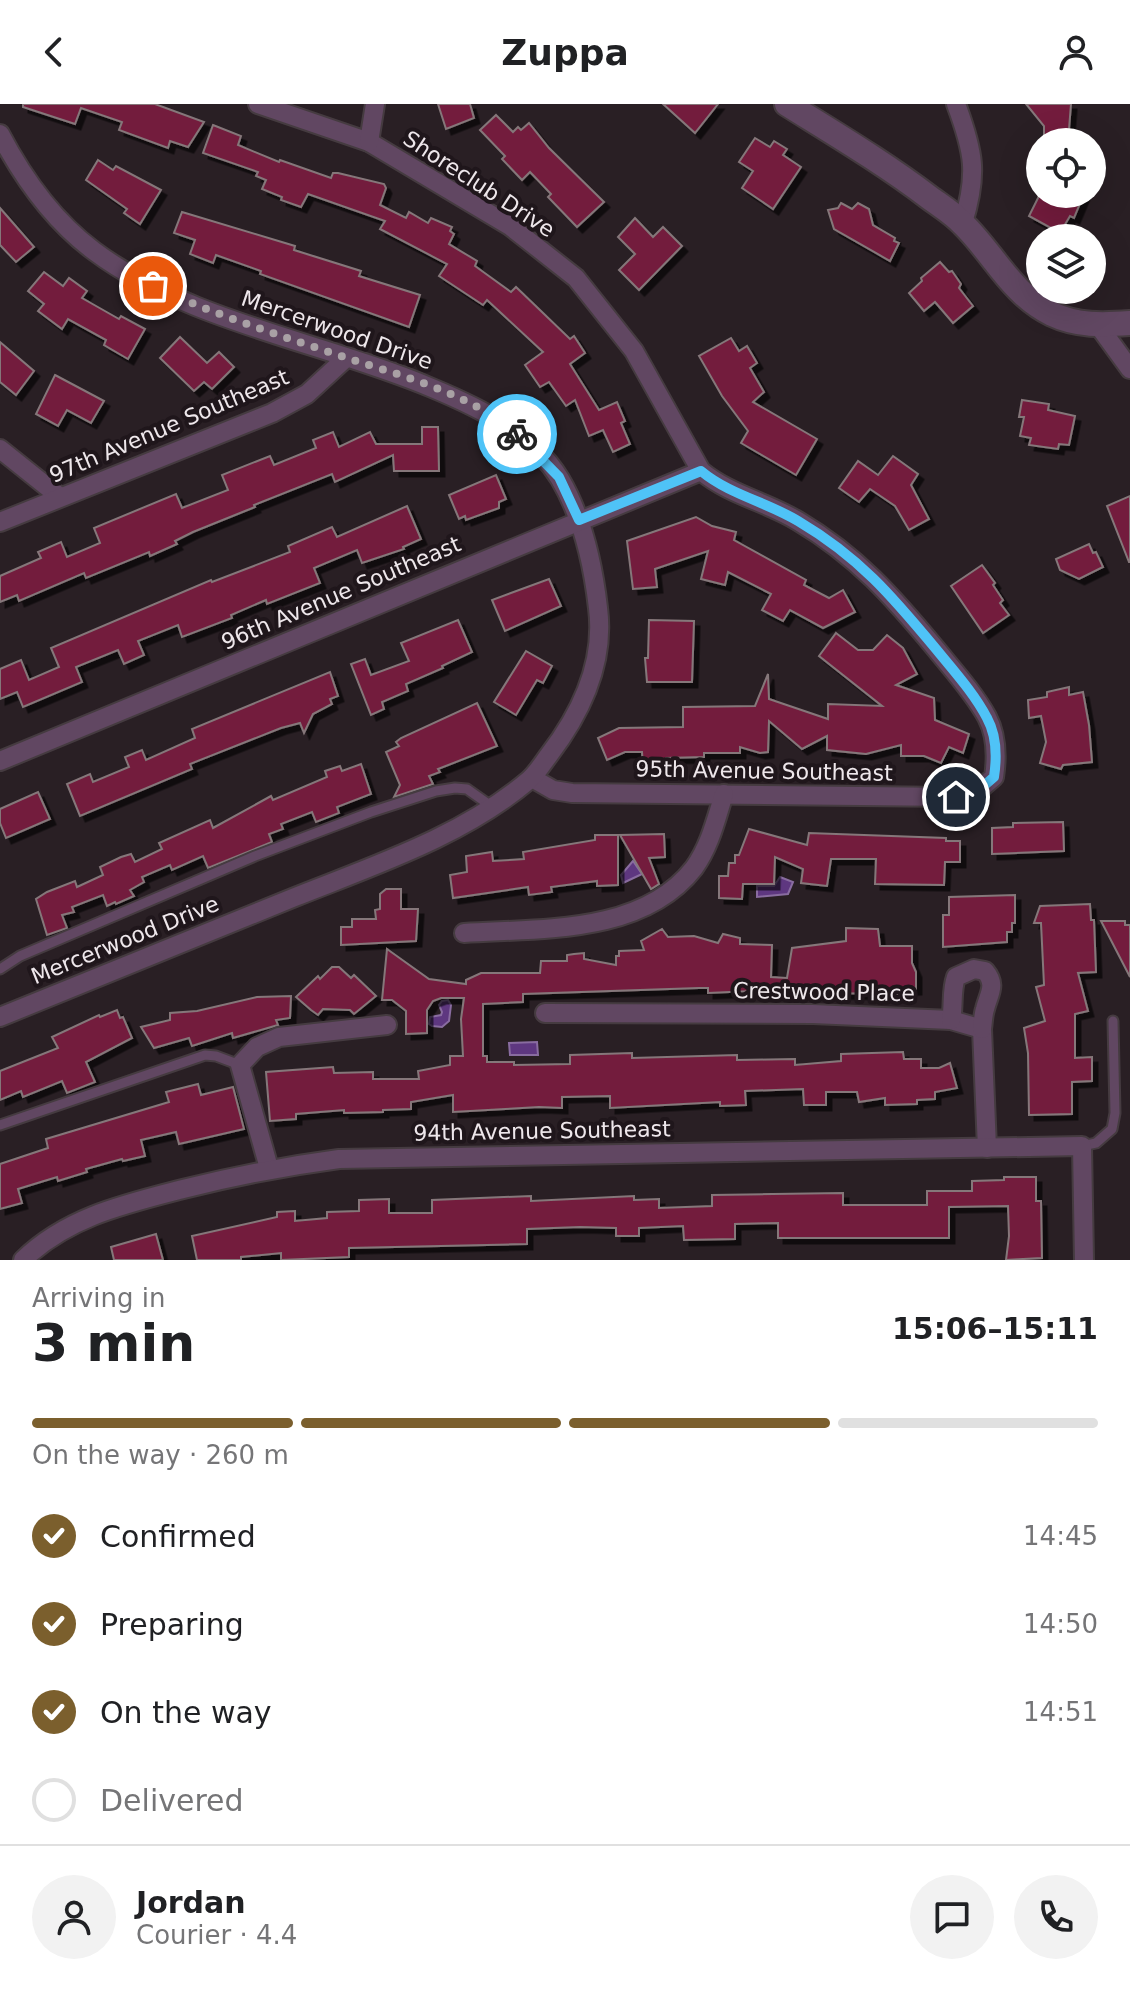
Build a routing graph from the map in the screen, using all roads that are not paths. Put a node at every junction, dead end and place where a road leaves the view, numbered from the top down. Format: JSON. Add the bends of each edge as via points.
{"nodes":[{"id":1,"x":258,"y":104,"type":"edge"},
{"id":2,"x":375,"y":104,"type":"edge"},
{"id":3,"x":787,"y":104,"type":"edge"},
{"id":4,"x":956,"y":104,"type":"edge"},
{"id":5,"x":0,"y":134,"type":"edge"},
{"id":6,"x":369,"y":142,"type":"junction"},
{"id":7,"x":963,"y":223,"type":"junction"},
{"id":8,"x":1130,"y":323,"type":"edge"},
{"id":9,"x":1098,"y":325,"type":"junction"},
{"id":10,"x":346,"y":358,"type":"junction"},
{"id":11,"x":1130,"y":369,"type":"edge"},
{"id":12,"x":0,"y":449,"type":"edge"},
{"id":13,"x":701,"y":471,"type":"junction"},
{"id":14,"x":60,"y":497,"type":"junction"},
{"id":15,"x":579,"y":520,"type":"junction"},
{"id":16,"x":0,"y":522,"type":"edge"},
{"id":17,"x":0,"y":761,"type":"edge"},
{"id":18,"x":994,"y":777,"type":"joint"},
{"id":19,"x":532,"y":778,"type":"junction"},
{"id":20,"x":724,"y":794,"type":"junction"},
{"id":21,"x":491,"y":806,"type":"junction"},
{"id":22,"x":464,"y":933,"type":"dead end"},
{"id":23,"x":0,"y":969,"type":"edge"},
{"id":24,"x":545,"y":1013,"type":"dead end"},
{"id":25,"x":0,"y":1017,"type":"edge"},
{"id":26,"x":951,"y":1020,"type":"junction"},
{"id":27,"x":1113,"y":1021,"type":"dead end"},
{"id":28,"x":387,"y":1025,"type":"dead end"},
{"id":29,"x":982,"y":1029,"type":"junction"},
{"id":30,"x":240,"y":1065,"type":"junction"},
{"id":31,"x":0,"y":1125,"type":"edge"},
{"id":32,"x":1082,"y":1146,"type":"junction"},
{"id":33,"x":987,"y":1148,"type":"junction"},
{"id":34,"x":269,"y":1168,"type":"junction"},
{"id":35,"x":23,"y":1260,"type":"edge"},
{"id":36,"x":1084,"y":1260,"type":"edge"}],
"edges":[{"from":1,"to":6,"type":"street","name":"Shoreclub Drive"},
{"from":2,"to":6,"type":"street"},
{"from":3,"to":7,"type":"street","via":[[904,178]]},
{"from":4,"to":7,"type":"street","via":[[973,157],[972,192]]},
{"from":5,"to":10,"type":"street","name":"Mercerwood Drive","via":[[54,215],[92,250],[132,276],[196,306]]},
{"from":6,"to":13,"type":"street","name":"Shoreclub Drive","via":[[510,226],[576,278],[634,351]]},
{"from":7,"to":9,"type":"street","via":[[1032,302],[1053,315]]},
{"from":8,"to":9,"type":"street"},
{"from":9,"to":11,"type":"street"},
{"from":10,"to":14,"type":"street","name":"97th Avenue Southeast","via":[[307,394],[272,413]]},
{"from":10,"to":15,"type":"street","name":"Mercerwood Drive","via":[[400,374],[510,428],[559,477]]},
{"from":12,"to":14,"type":"street"},
{"from":13,"to":15,"type":"street","name":"96th Avenue Southeast"},
{"from":13,"to":18,"type":"street","name":"Shoreclub Drive","via":[[717,484],[796,519],[844,551],[885,588],[987,718],[995,740]]},
{"from":14,"to":16,"type":"street","name":"97th Avenue Southeast"},
{"from":15,"to":17,"type":"street","name":"96th Avenue Southeast"},
{"from":15,"to":19,"type":"street","name":"Mercerwood Drive","via":[[594,579],[600,623],[597,648],[585,698]]},
{"from":18,"to":20,"type":"street","name":"95th Avenue Southeast","via":[[979,790],[956,797]]},
{"from":19,"to":20,"type":"street","name":"95th Avenue Southeast","via":[[572,793]]},
{"from":19,"to":21,"type":"street","name":"Mercerwood Drive"},
{"from":20,"to":22,"type":"street","via":[[708,844],[693,869],[643,907],[575,925]]},
{"from":21,"to":23,"type":"lane","via":[[467,789],[455,788],[371,812],[180,887]]},
{"from":21,"to":25,"type":"street","name":"Mercerwood Drive","via":[[398,856]]},
{"from":24,"to":26,"type":"street","name":"Crestwood Place"},
{"from":26,"to":29,"type":"street","name":"Crestwood Place"},
{"from":26,"to":29,"type":"street","via":[[956,977],[974,969],[985,971],[992,990]]},
{"from":27,"to":32,"type":"lane","via":[[1112,1129],[1096,1143]]},
{"from":28,"to":30,"type":"street","via":[[279,1037],[257,1047]]},
{"from":29,"to":33,"type":"street"},
{"from":30,"to":31,"type":"lane","via":[[205,1055]]},
{"from":30,"to":34,"type":"street"},
{"from":32,"to":33,"type":"street","name":"94th Avenue Southeast"},
{"from":32,"to":36,"type":"street"},
{"from":33,"to":34,"type":"street","name":"94th Avenue Southeast","via":[[339,1159]]},
{"from":34,"to":35,"type":"street","name":"94th Avenue Southeast","via":[[82,1219]]}]}
